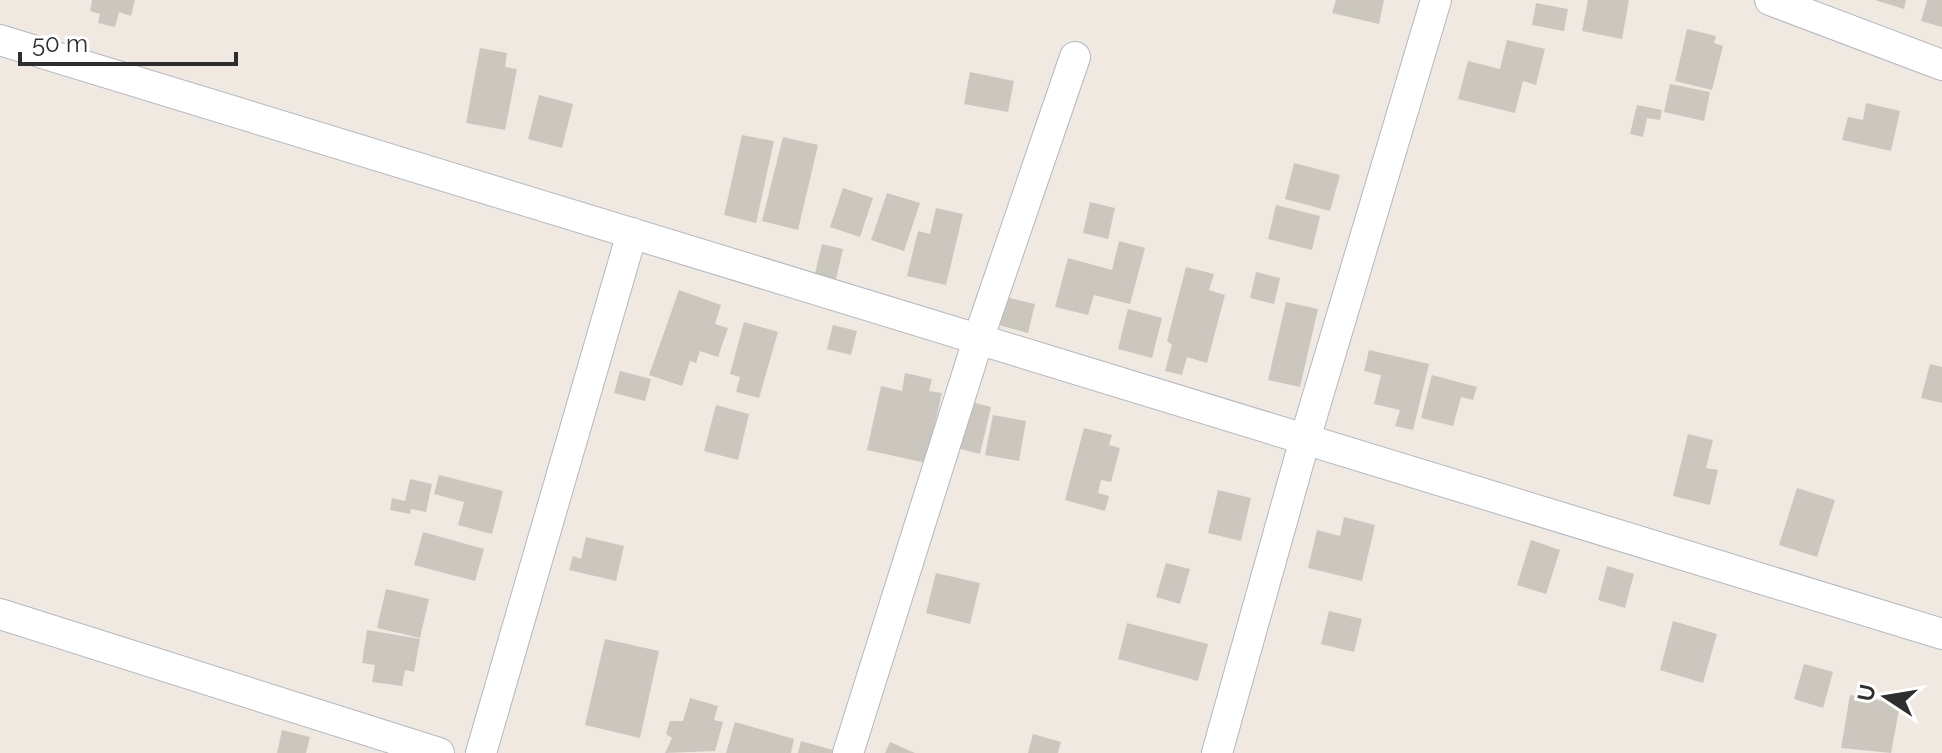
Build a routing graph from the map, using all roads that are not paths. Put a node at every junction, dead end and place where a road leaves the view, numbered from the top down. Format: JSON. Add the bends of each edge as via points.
{"nodes":[{"id":1,"x":1436,"y":0,"type":"edge"},
{"id":2,"x":1770,"y":0,"type":"edge"},
{"id":3,"x":0,"y":40,"type":"edge"},
{"id":4,"x":1075,"y":57,"type":"dead end"},
{"id":5,"x":1942,"y":65,"type":"edge"},
{"id":6,"x":632,"y":233,"type":"junction"},
{"id":7,"x":978,"y":340,"type":"junction"},
{"id":8,"x":1305,"y":439,"type":"junction"},
{"id":9,"x":0,"y":614,"type":"edge"},
{"id":10,"x":1942,"y":634,"type":"edge"},
{"id":11,"x":439,"y":753,"type":"edge"},
{"id":12,"x":481,"y":753,"type":"edge"},
{"id":13,"x":848,"y":753,"type":"edge"},
{"id":14,"x":1217,"y":753,"type":"edge"}],
"edges":[{"from":1,"to":8,"type":"street"},
{"from":2,"to":5,"type":"street"},
{"from":3,"to":6,"type":"street"},
{"from":4,"to":7,"type":"street"},
{"from":6,"to":7,"type":"street"},
{"from":6,"to":12,"type":"street"},
{"from":7,"to":8,"type":"street"},
{"from":7,"to":13,"type":"street"},
{"from":8,"to":10,"type":"street"},
{"from":8,"to":14,"type":"street"},
{"from":9,"to":11,"type":"street"}]}
